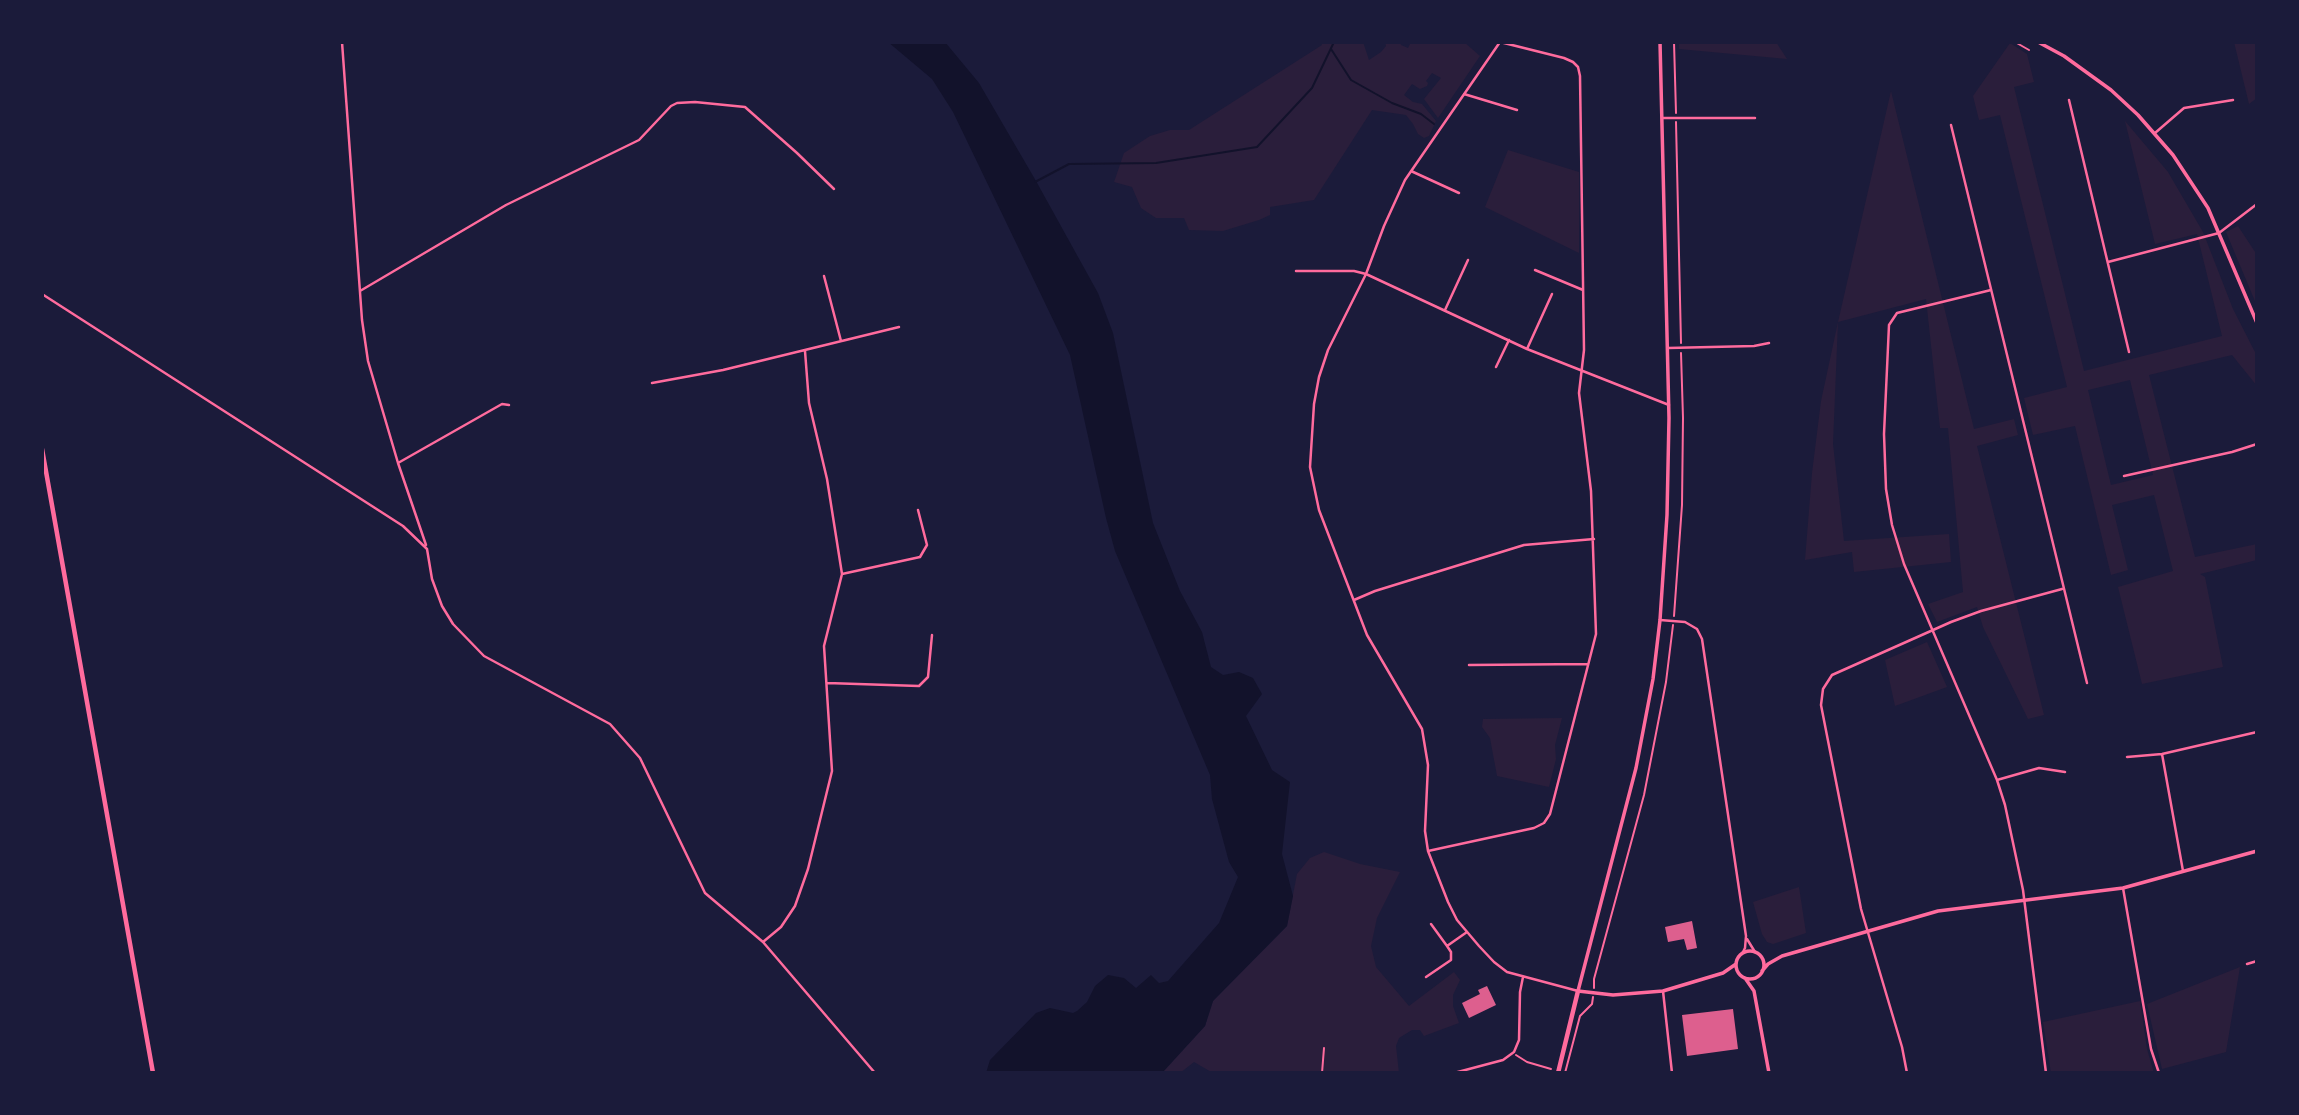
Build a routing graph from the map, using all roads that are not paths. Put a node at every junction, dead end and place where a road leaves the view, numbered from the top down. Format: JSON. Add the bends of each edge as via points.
{"nodes":[{"id":1,"x":342,"y":42,"type":"edge"},
{"id":2,"x":1500,"y":42,"type":"edge"},
{"id":3,"x":1660,"y":42,"type":"edge"},
{"id":4,"x":2038,"y":42,"type":"edge"},
{"id":5,"x":2052,"y":42,"type":"edge"},
{"id":6,"x":2049,"y":48,"type":"junction"},
{"id":7,"x":1463,"y":94,"type":"junction"},
{"id":8,"x":2069,"y":100,"type":"dead end"},
{"id":9,"x":2233,"y":100,"type":"dead end"},
{"id":10,"x":1517,"y":110,"type":"dead end"},
{"id":11,"x":1663,"y":118,"type":"junction"},
{"id":12,"x":1755,"y":118,"type":"dead end"},
{"id":13,"x":1951,"y":125,"type":"dead end"},
{"id":14,"x":2155,"y":133,"type":"junction"},
{"id":15,"x":1411,"y":171,"type":"junction"},
{"id":16,"x":834,"y":189,"type":"dead end"},
{"id":17,"x":1459,"y":193,"type":"dead end"},
{"id":18,"x":2257,"y":204,"type":"edge"},
{"id":19,"x":2219,"y":233,"type":"junction"},
{"id":20,"x":1468,"y":260,"type":"dead end"},
{"id":21,"x":2108,"y":262,"type":"junction"},
{"id":22,"x":1535,"y":270,"type":"dead end"},
{"id":23,"x":1297,"y":271,"type":"dead end"},
{"id":24,"x":1366,"y":274,"type":"junction"},
{"id":25,"x":824,"y":276,"type":"dead end"},
{"id":26,"x":1583,"y":290,"type":"junction"},
{"id":27,"x":1991,"y":290,"type":"junction"},
{"id":28,"x":360,"y":291,"type":"junction"},
{"id":29,"x":42,"y":294,"type":"edge"},
{"id":30,"x":1552,"y":295,"type":"dead end"},
{"id":31,"x":1445,"y":310,"type":"junction"},
{"id":32,"x":2257,"y":323,"type":"edge"},
{"id":33,"x":899,"y":327,"type":"dead end"},
{"id":34,"x":1509,"y":340,"type":"junction"},
{"id":35,"x":842,"y":342,"type":"junction"},
{"id":36,"x":1769,"y":343,"type":"dead end"},
{"id":37,"x":1668,"y":348,"type":"junction"},
{"id":38,"x":1527,"y":349,"type":"junction"},
{"id":39,"x":805,"y":351,"type":"junction"},
{"id":40,"x":2129,"y":352,"type":"dead end"},
{"id":41,"x":1496,"y":367,"type":"dead end"},
{"id":42,"x":1582,"y":372,"type":"junction"},
{"id":43,"x":652,"y":383,"type":"dead end"},
{"id":44,"x":509,"y":405,"type":"dead end"},
{"id":45,"x":1669,"y":405,"type":"junction"},
{"id":46,"x":2257,"y":444,"type":"edge"},
{"id":47,"x":42,"y":449,"type":"edge"},
{"id":48,"x":398,"y":463,"type":"junction"},
{"id":49,"x":2124,"y":477,"type":"dead end"},
{"id":50,"x":918,"y":510,"type":"dead end"},
{"id":51,"x":1594,"y":539,"type":"junction"},
{"id":52,"x":427,"y":549,"type":"junction"},
{"id":53,"x":842,"y":574,"type":"junction"},
{"id":54,"x":2062,"y":589,"type":"junction"},
{"id":55,"x":1354,"y":600,"type":"junction"},
{"id":56,"x":1660,"y":620,"type":"junction"},
{"id":57,"x":1931,"y":631,"type":"junction"},
{"id":58,"x":932,"y":635,"type":"dead end"},
{"id":59,"x":1589,"y":664,"type":"junction"},
{"id":60,"x":1469,"y":665,"type":"dead end"},
{"id":61,"x":826,"y":683,"type":"junction"},
{"id":62,"x":2087,"y":683,"type":"dead end"},
{"id":63,"x":2257,"y":732,"type":"edge"},
{"id":64,"x":2162,"y":754,"type":"junction"},
{"id":65,"x":2127,"y":757,"type":"dead end"},
{"id":66,"x":2065,"y":772,"type":"dead end"},
{"id":67,"x":1997,"y":780,"type":"junction"},
{"id":68,"x":1428,"y":851,"type":"junction"},
{"id":69,"x":2257,"y":851,"type":"edge"},
{"id":70,"x":2183,"y":871,"type":"junction"},
{"id":71,"x":2123,"y":888,"type":"junction"},
{"id":72,"x":2024,"y":900,"type":"junction"},
{"id":73,"x":1431,"y":924,"type":"dead end"},
{"id":74,"x":1866,"y":930,"type":"junction"},
{"id":75,"x":1467,"y":932,"type":"junction"},
{"id":76,"x":1746,"y":936,"type":"junction"},
{"id":77,"x":763,"y":942,"type":"junction"},
{"id":78,"x":1447,"y":946,"type":"junction"},
{"id":79,"x":1755,"y":952,"type":"junction"},
{"id":80,"x":1742,"y":954,"type":"junction"},
{"id":81,"x":1760,"y":955,"type":"junction"},
{"id":82,"x":1775,"y":959,"type":"junction"},
{"id":83,"x":2257,"y":961,"type":"edge"},
{"id":84,"x":1736,"y":964,"type":"junction"},
{"id":85,"x":2247,"y":964,"type":"dead end"},
{"id":86,"x":1723,"y":973,"type":"junction"},
{"id":87,"x":1760,"y":973,"type":"junction"},
{"id":88,"x":1426,"y":977,"type":"dead end"},
{"id":89,"x":1523,"y":977,"type":"junction"},
{"id":90,"x":1743,"y":977,"type":"junction"},
{"id":91,"x":1663,"y":990,"type":"junction"},
{"id":92,"x":1578,"y":991,"type":"junction"},
{"id":93,"x":1754,"y":991,"type":"junction"},
{"id":94,"x":153,"y":1073,"type":"edge"},
{"id":95,"x":875,"y":1073,"type":"edge"},
{"id":96,"x":1454,"y":1073,"type":"edge"},
{"id":97,"x":1558,"y":1073,"type":"edge"},
{"id":98,"x":1672,"y":1073,"type":"edge"},
{"id":99,"x":1769,"y":1073,"type":"edge"},
{"id":100,"x":1907,"y":1073,"type":"edge"},
{"id":101,"x":2046,"y":1073,"type":"edge"},
{"id":102,"x":2159,"y":1073,"type":"edge"}],
"edges":[{"from":1,"to":28,"type":"street"},
{"from":2,"to":7,"type":"street"},
{"from":2,"to":26,"type":"street","via":[[1564,58],[1578,67]]},
{"from":3,"to":11,"type":"street"},
{"from":4,"to":6,"type":"street"},
{"from":5,"to":6,"type":"street"},
{"from":6,"to":14,"type":"street","via":[[2111,90]]},
{"from":7,"to":10,"type":"street"},
{"from":7,"to":15,"type":"street"},
{"from":8,"to":21,"type":"street"},
{"from":9,"to":14,"type":"street","via":[[2184,108]]},
{"from":11,"to":12,"type":"street"},
{"from":11,"to":37,"type":"street"},
{"from":13,"to":27,"type":"street"},
{"from":14,"to":19,"type":"street","via":[[2190,178]]},
{"from":15,"to":17,"type":"street"},
{"from":15,"to":24,"type":"street"},
{"from":16,"to":28,"type":"street","via":[[745,107],[695,102],[671,106],[639,140],[506,205]]},
{"from":18,"to":19,"type":"street"},
{"from":19,"to":21,"type":"street"},
{"from":19,"to":32,"type":"street"},
{"from":20,"to":31,"type":"street"},
{"from":21,"to":40,"type":"street"},
{"from":22,"to":26,"type":"street"},
{"from":23,"to":24,"type":"street"},
{"from":24,"to":31,"type":"street"},
{"from":24,"to":55,"type":"street","via":[[1319,377],[1310,467],[1319,510]]},
{"from":25,"to":35,"type":"street"},
{"from":26,"to":42,"type":"street"},
{"from":27,"to":54,"type":"street"},
{"from":27,"to":57,"type":"street","via":[[1897,313],[1889,325],[1885,489],[1904,564]]},
{"from":28,"to":48,"type":"street","via":[[368,361]]},
{"from":29,"to":52,"type":"street","via":[[391,519]]},
{"from":30,"to":38,"type":"street"},
{"from":31,"to":34,"type":"street"},
{"from":33,"to":35,"type":"street"},
{"from":34,"to":38,"type":"street"},
{"from":34,"to":41,"type":"street"},
{"from":35,"to":39,"type":"street"},
{"from":36,"to":37,"type":"street"},
{"from":37,"to":45,"type":"street"},
{"from":38,"to":42,"type":"street"},
{"from":39,"to":43,"type":"street"},
{"from":39,"to":53,"type":"street","via":[[809,403]]},
{"from":42,"to":45,"type":"street"},
{"from":42,"to":51,"type":"street","via":[[1579,393]]},
{"from":44,"to":48,"type":"street","via":[[502,404]]},
{"from":45,"to":56,"type":"street"},
{"from":46,"to":49,"type":"street"},
{"from":47,"to":94,"type":"main road"},
{"from":48,"to":52,"type":"street"},
{"from":50,"to":53,"type":"street","via":[[927,545],[920,557]]},
{"from":51,"to":55,"type":"street","via":[[1524,545]]},
{"from":51,"to":59,"type":"street","via":[[1596,634]]},
{"from":52,"to":77,"type":"street","via":[[432,579],[453,624],[484,656],[610,724],[640,758],[705,893]]},
{"from":53,"to":61,"type":"street","via":[[824,646]]},
{"from":54,"to":57,"type":"street","via":[[1981,611]]},
{"from":54,"to":62,"type":"street"},
{"from":55,"to":68,"type":"street","via":[[1367,635],[1422,729],[1428,765]]},
{"from":56,"to":76,"type":"street","via":[[1685,622],[1697,629],[1702,639]]},
{"from":56,"to":92,"type":"street","via":[[1636,768]]},
{"from":57,"to":67,"type":"street"},
{"from":57,"to":74,"type":"street","via":[[1832,674],[1823,689],[1821,705]]},
{"from":58,"to":61,"type":"street","via":[[928,677],[919,686]]},
{"from":59,"to":60,"type":"street"},
{"from":59,"to":68,"type":"street","via":[[1544,823]]},
{"from":61,"to":77,"type":"street","via":[[832,771],[820,824],[795,906],[781,928]]},
{"from":63,"to":64,"type":"street"},
{"from":64,"to":65,"type":"street"},
{"from":64,"to":70,"type":"street"},
{"from":66,"to":67,"type":"street","via":[[2039,768]]},
{"from":67,"to":72,"type":"street"},
{"from":68,"to":75,"type":"street","via":[[1448,902]]},
{"from":69,"to":70,"type":"street"},
{"from":70,"to":71,"type":"street"},
{"from":71,"to":72,"type":"street"},
{"from":71,"to":102,"type":"street"},
{"from":72,"to":74,"type":"street","via":[[1938,911]]},
{"from":72,"to":101,"type":"street"},
{"from":73,"to":78,"type":"street"},
{"from":74,"to":82,"type":"street"},
{"from":74,"to":100,"type":"street"},
{"from":75,"to":78,"type":"street"},
{"from":75,"to":89,"type":"street","via":[[1493,962]]},
{"from":76,"to":79,"type":"street"},
{"from":76,"to":80,"type":"street"},
{"from":77,"to":95,"type":"street"},
{"from":78,"to":88,"type":"street","via":[[1451,960]]},
{"from":79,"to":80,"type":"street"},
{"from":79,"to":81,"type":"street"},
{"from":80,"to":84,"type":"street"},
{"from":81,"to":82,"type":"street"},
{"from":81,"to":87,"type":"street"},
{"from":82,"to":87,"type":"street"},
{"from":83,"to":85,"type":"street"},
{"from":84,"to":86,"type":"street"},
{"from":84,"to":90,"type":"street"},
{"from":86,"to":90,"type":"street"},
{"from":86,"to":91,"type":"street"},
{"from":87,"to":90,"type":"street"},
{"from":87,"to":93,"type":"street"},
{"from":89,"to":92,"type":"street"},
{"from":89,"to":96,"type":"street","via":[[1519,1040],[1514,1052],[1503,1060]]},
{"from":90,"to":93,"type":"street"},
{"from":91,"to":92,"type":"street","via":[[1629,994]]},
{"from":91,"to":98,"type":"street"},
{"from":92,"to":97,"type":"main road"},
{"from":93,"to":99,"type":"street"}]}
